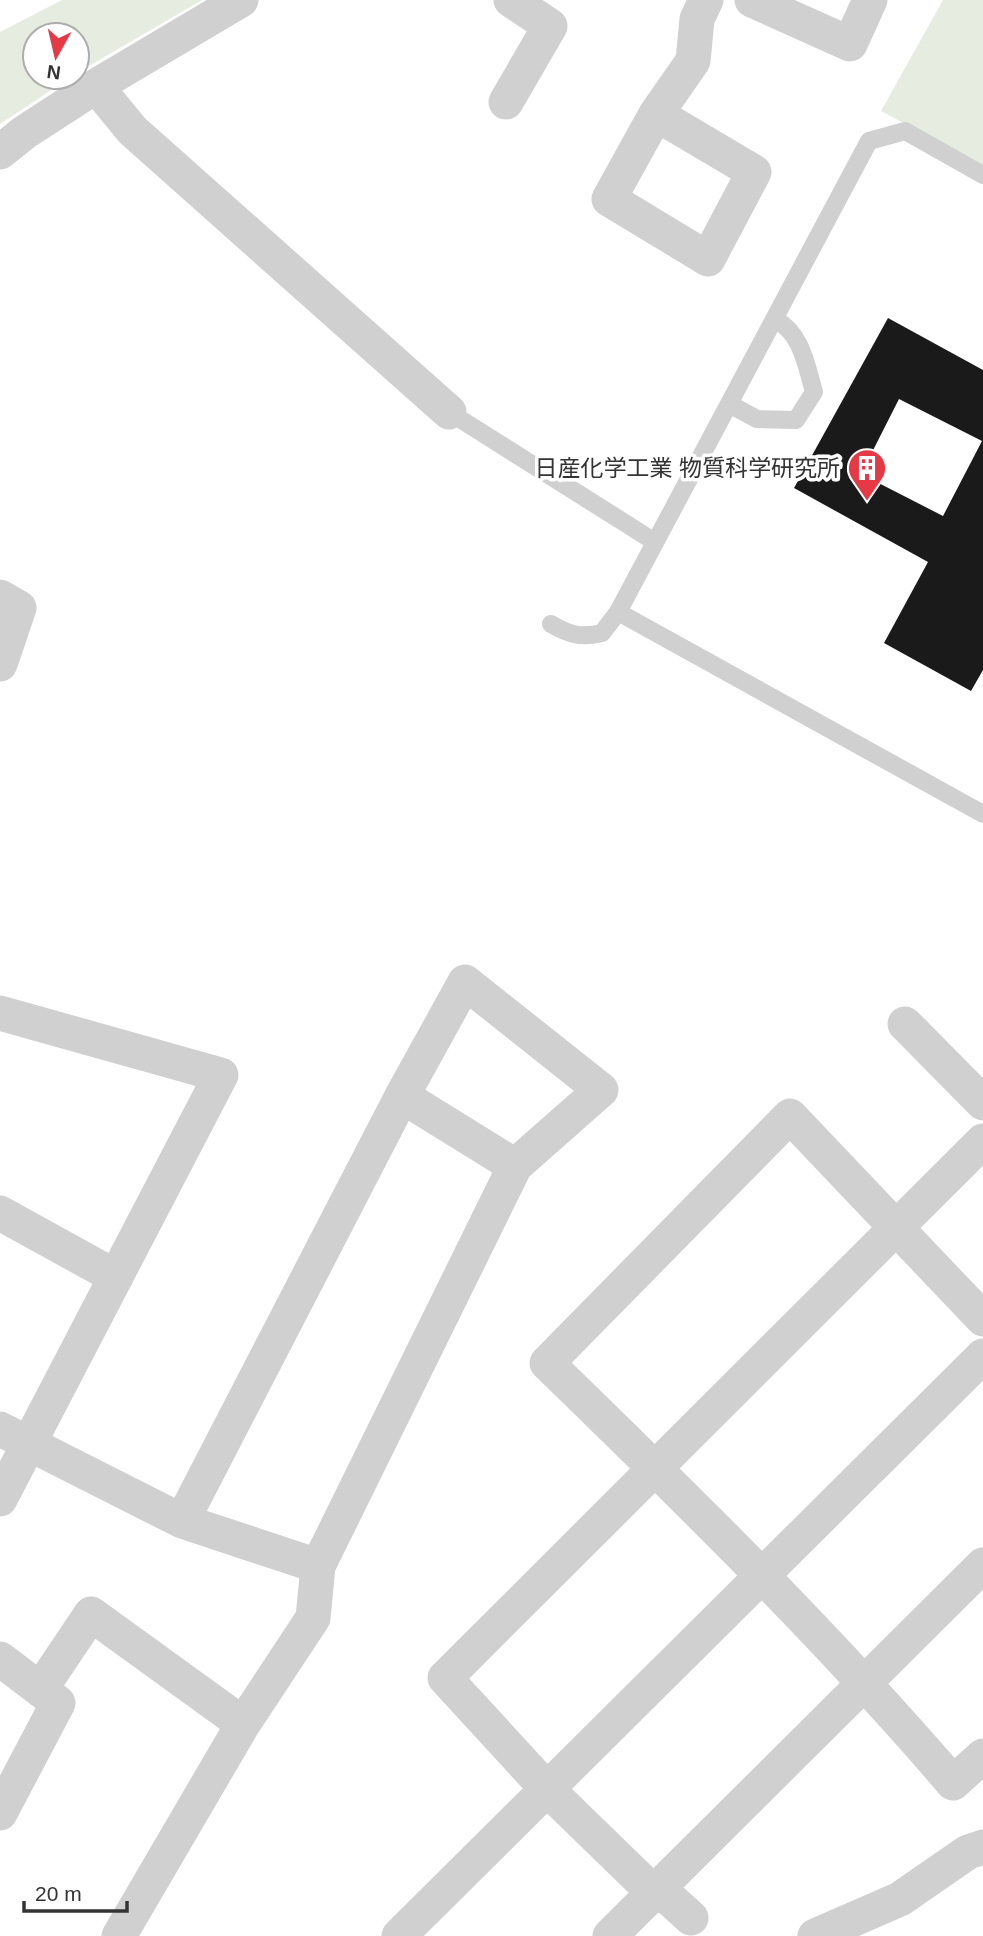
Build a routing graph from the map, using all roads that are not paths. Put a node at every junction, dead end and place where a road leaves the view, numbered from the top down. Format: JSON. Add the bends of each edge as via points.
{"nodes":[{"id":1,"x":241,"y":0,"type":"edge"},
{"id":2,"x":511,"y":0,"type":"edge"},
{"id":3,"x":706,"y":0,"type":"edge"},
{"id":4,"x":752,"y":0,"type":"edge"},
{"id":5,"x":870,"y":0,"type":"edge"},
{"id":6,"x":96,"y":86,"type":"junction"},
{"id":7,"x":506,"y":102,"type":"dead end"},
{"id":8,"x":656,"y":114,"type":"dead end"},
{"id":9,"x":0,"y":152,"type":"edge"},
{"id":10,"x":983,"y":175,"type":"edge"},
{"id":11,"x":775,"y":319,"type":"junction"},
{"id":12,"x":729,"y":404,"type":"junction"},
{"id":13,"x":449,"y":412,"type":"joint"},
{"id":14,"x":655,"y":542,"type":"junction"},
{"id":15,"x":0,"y":597,"type":"edge"},
{"id":16,"x":618,"y":612,"type":"junction"},
{"id":17,"x":551,"y":624,"type":"dead end"},
{"id":18,"x":0,"y":664,"type":"edge"},
{"id":19,"x":983,"y":814,"type":"edge"},
{"id":20,"x":0,"y":1013,"type":"edge"},
{"id":21,"x":905,"y":1024,"type":"dead end"},
{"id":22,"x":402,"y":1096,"type":"junction"},
{"id":23,"x":983,"y":1103,"type":"edge"},
{"id":24,"x":983,"y":1141,"type":"edge"},
{"id":25,"x":515,"y":1166,"type":"junction"},
{"id":26,"x":0,"y":1213,"type":"edge"},
{"id":27,"x":896,"y":1227,"type":"junction"},
{"id":28,"x":116,"y":1277,"type":"junction"},
{"id":29,"x":983,"y":1320,"type":"edge"},
{"id":30,"x":983,"y":1356,"type":"edge"},
{"id":31,"x":14,"y":1437,"type":"edge"},
{"id":32,"x":657,"y":1470,"type":"junction"},
{"id":33,"x":0,"y":1499,"type":"edge"},
{"id":34,"x":182,"y":1521,"type":"junction"},
{"id":35,"x":983,"y":1565,"type":"edge"},
{"id":36,"x":318,"y":1566,"type":"junction"},
{"id":37,"x":763,"y":1574,"type":"junction"},
{"id":38,"x":0,"y":1659,"type":"edge"},
{"id":39,"x":866,"y":1682,"type":"junction"},
{"id":40,"x":42,"y":1687,"type":"junction"},
{"id":41,"x":243,"y":1724,"type":"junction"},
{"id":42,"x":983,"y":1756,"type":"edge"},
{"id":43,"x":547,"y":1789,"type":"junction"},
{"id":44,"x":0,"y":1813,"type":"edge"},
{"id":45,"x":978,"y":1855,"type":"edge"},
{"id":46,"x":654,"y":1893,"type":"junction"},
{"id":47,"x":691,"y":1918,"type":"dead end"},
{"id":48,"x":119,"y":1936,"type":"edge"},
{"id":49,"x":399,"y":1936,"type":"edge"},
{"id":50,"x":610,"y":1936,"type":"edge"},
{"id":51,"x":816,"y":1936,"type":"edge"}],
"edges":[{"from":1,"to":6,"type":"street"},
{"from":2,"to":7,"type":"street","via":[[550,26]]},
{"from":3,"to":8,"type":"street","via":[[697,19],[693,61]]},
{"from":4,"to":5,"type":"street","via":[[850,44]]},
{"from":6,"to":9,"type":"street"},
{"from":6,"to":13,"type":"street","via":[[163,158]]},
{"from":10,"to":11,"type":"lane","via":[[905,131],[869,141]]},
{"from":11,"to":12,"type":"lane"},
{"from":11,"to":12,"type":"lane","via":[[788,326],[797,341],[814,392],[796,420],[757,419]]},
{"from":12,"to":14,"type":"lane"},
{"from":13,"to":14,"type":"lane"},
{"from":14,"to":16,"type":"lane"},
{"from":15,"to":18,"type":"street","via":[[19,608]]},
{"from":16,"to":17,"type":"lane","via":[[602,633],[570,635]]},
{"from":16,"to":19,"type":"lane"},
{"from":20,"to":28,"type":"street","via":[[221,1075]]},
{"from":21,"to":23,"type":"street"},
{"from":22,"to":25,"type":"street"},
{"from":22,"to":25,"type":"street","via":[[466,982],[601,1090]]},
{"from":22,"to":34,"type":"street"},
{"from":24,"to":27,"type":"street"},
{"from":25,"to":36,"type":"street"},
{"from":26,"to":28,"type":"street"},
{"from":27,"to":29,"type":"street"},
{"from":27,"to":32,"type":"street"},
{"from":27,"to":32,"type":"street","via":[[790,1116],[780,1126],[547,1363]]},
{"from":28,"to":31,"type":"street"},
{"from":30,"to":37,"type":"street"},
{"from":31,"to":33,"type":"street"},
{"from":31,"to":34,"type":"street"},
{"from":32,"to":37,"type":"street"},
{"from":32,"to":43,"type":"street","via":[[445,1678]]},
{"from":34,"to":36,"type":"street"},
{"from":35,"to":39,"type":"street"},
{"from":36,"to":41,"type":"street","via":[[313,1618]]},
{"from":37,"to":39,"type":"street"},
{"from":37,"to":43,"type":"street"},
{"from":38,"to":40,"type":"street"},
{"from":39,"to":42,"type":"street","via":[[954,1783]]},
{"from":39,"to":46,"type":"street"},
{"from":40,"to":41,"type":"street","via":[[91,1614]]},
{"from":40,"to":44,"type":"street","via":[[58,1703]]},
{"from":41,"to":48,"type":"street"},
{"from":43,"to":46,"type":"street"},
{"from":43,"to":49,"type":"street"},
{"from":45,"to":51,"type":"street","via":[[900,1899]]},
{"from":46,"to":47,"type":"street","via":[[668,1897]]},
{"from":46,"to":50,"type":"street"}]}
